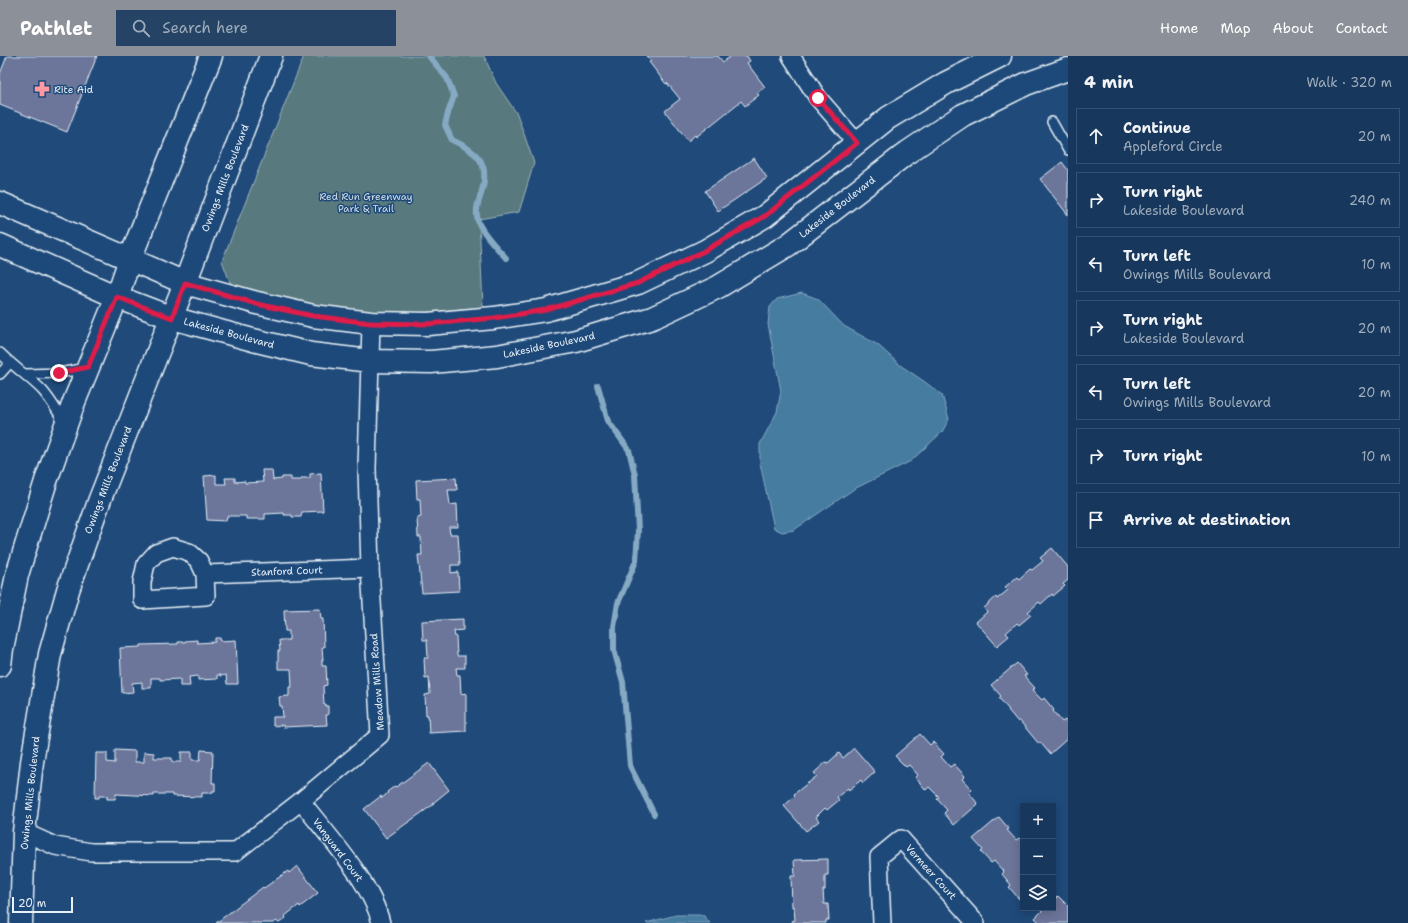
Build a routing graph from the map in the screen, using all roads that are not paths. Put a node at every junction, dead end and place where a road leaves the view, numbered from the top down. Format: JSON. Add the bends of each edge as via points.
{"nodes":[{"id":1,"x":211,"y":56,"type":"edge"},
{"id":2,"x":271,"y":56,"type":"edge"},
{"id":3,"x":791,"y":56,"type":"edge"},
{"id":4,"x":1000,"y":56,"type":"edge"},
{"id":5,"x":1068,"y":69,"type":"edge"},
{"id":6,"x":1052,"y":122,"type":"dead end"},
{"id":7,"x":857,"y":143,"type":"junction"},
{"id":8,"x":1068,"y":150,"type":"edge"},
{"id":9,"x":0,"y":203,"type":"edge"},
{"id":10,"x":0,"y":245,"type":"edge"},
{"id":11,"x":130,"y":259,"type":"junction"},
{"id":12,"x":185,"y":283,"type":"junction"},
{"id":13,"x":117,"y":297,"type":"junction"},
{"id":14,"x":172,"y":318,"type":"junction"},
{"id":15,"x":371,"y":323,"type":"junction"},
{"id":16,"x":0,"y":353,"type":"edge"},
{"id":17,"x":370,"y":362,"type":"junction"},
{"id":18,"x":10,"y":363,"type":"junction"},
{"id":19,"x":88,"y":367,"type":"junction"},
{"id":20,"x":0,"y":374,"type":"edge"},
{"id":21,"x":25,"y":374,"type":"junction"},
{"id":22,"x":66,"y":425,"type":"junction"},
{"id":23,"x":370,"y":568,"type":"junction"},
{"id":24,"x":205,"y":574,"type":"dead end"},
{"id":25,"x":0,"y":665,"type":"edge"},
{"id":26,"x":301,"y":801,"type":"junction"},
{"id":27,"x":24,"y":832,"type":"junction"},
{"id":28,"x":21,"y":923,"type":"edge"},
{"id":29,"x":381,"y":923,"type":"edge"},
{"id":30,"x":882,"y":923,"type":"edge"},
{"id":31,"x":976,"y":923,"type":"edge"}],
"edges":[{"from":1,"to":11,"type":"main road"},
{"from":2,"to":12,"type":"main road","name":"Owings Mills Boulevard"},
{"from":3,"to":7,"type":"street","via":[[818,98]]},
{"from":4,"to":7,"type":"main road","via":[[946,83],[888,118]]},
{"from":5,"to":17,"type":"main road","name":"Lakeside Boulevard","via":[[1026,84],[963,115],[908,152],[788,245],[718,287],[652,318],[576,341],[497,356],[431,362]]},
{"from":6,"to":8,"type":"lane"},
{"from":7,"to":15,"type":"main road","via":[[765,216],[704,251],[638,283],[546,310],[494,318],[428,324]]},
{"from":9,"to":11,"type":"main road"},
{"from":10,"to":13,"type":"main road","name":"Lakeside Boulevard"},
{"from":11,"to":12,"type":"main road"},
{"from":11,"to":13,"type":"main road"},
{"from":12,"to":14,"type":"main road","name":"Owings Mills Boulevard"},
{"from":12,"to":15,"type":"main road","via":[[257,304]]},
{"from":13,"to":14,"type":"main road","name":"Lakeside Boulevard"},
{"from":13,"to":19,"type":"main road"},
{"from":14,"to":17,"type":"main road","name":"Lakeside Boulevard","via":[[311,354]]},
{"from":14,"to":27,"type":"main road","name":"Owings Mills Boulevard","via":[[103,492],[68,590],[50,654],[32,762]]},
{"from":15,"to":17,"type":"street","name":"Meadow Mills Road"},
{"from":16,"to":18,"type":"lane"},
{"from":17,"to":23,"type":"street","name":"Meadow Mills Road","via":[[366,468]]},
{"from":18,"to":20,"type":"lane"},
{"from":18,"to":21,"type":"lane"},
{"from":19,"to":21,"type":"lane","via":[[59,373]]},
{"from":19,"to":22,"type":"main road"},
{"from":21,"to":22,"type":"lane","via":[[43,391]]},
{"from":22,"to":25,"type":"main road","via":[[17,575]]},
{"from":23,"to":24,"type":"street","name":"Stanford Court"},
{"from":23,"to":26,"type":"street","name":"Meadow Mills Road","via":[[380,735]]},
{"from":26,"to":27,"type":"street","name":"Meadow Mills Road","via":[[235,852],[90,852],[55,846]]},
{"from":26,"to":29,"type":"street","name":"Vanguard Court","via":[[354,868]]},
{"from":27,"to":28,"type":"main road","name":"Owings Mills Boulevard"},
{"from":30,"to":31,"type":"street","name":"Vermeer Court","via":[[879,857],[901,839]]}]}
